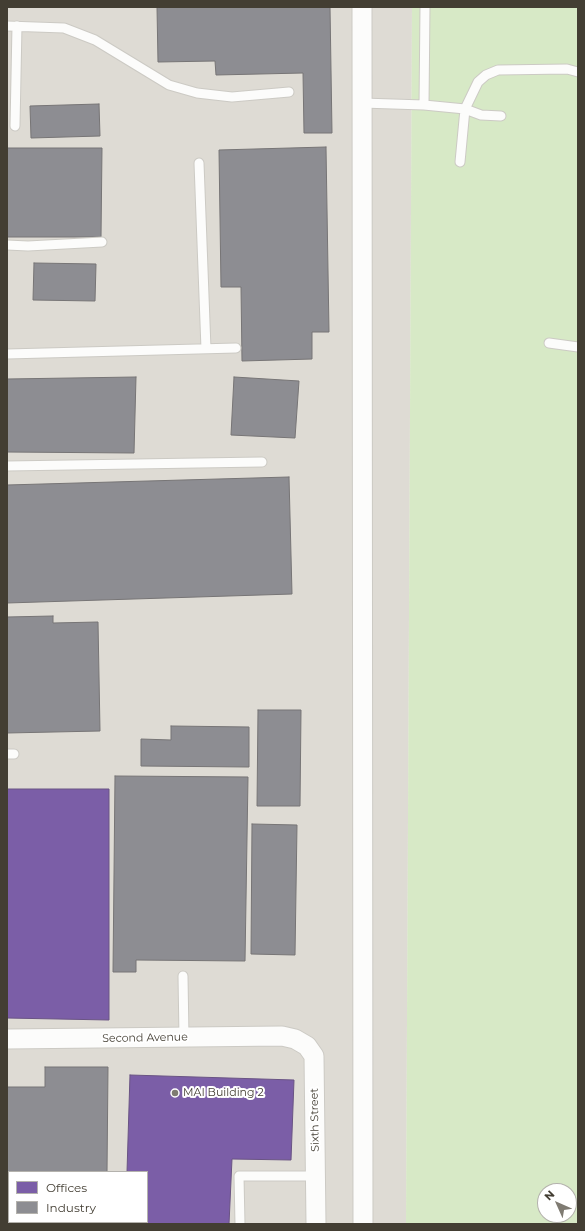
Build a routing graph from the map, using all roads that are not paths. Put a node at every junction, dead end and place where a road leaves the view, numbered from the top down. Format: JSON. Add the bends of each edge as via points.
{"nodes":[{"id":1,"x":362,"y":7,"type":"edge"},
{"id":2,"x":425,"y":7,"type":"edge"},
{"id":3,"x":7,"y":26,"type":"edge"},
{"id":4,"x":17,"y":26,"type":"junction"},
{"id":5,"x":578,"y":72,"type":"edge"},
{"id":6,"x":289,"y":92,"type":"dead end"},
{"id":7,"x":362,"y":103,"type":"junction"},
{"id":8,"x":424,"y":105,"type":"junction"},
{"id":9,"x":465,"y":109,"type":"junction"},
{"id":10,"x":501,"y":116,"type":"dead end"},
{"id":11,"x":15,"y":126,"type":"dead end"},
{"id":12,"x":460,"y":162,"type":"dead end"},
{"id":13,"x":199,"y":163,"type":"dead end"},
{"id":14,"x":102,"y":242,"type":"dead end"},
{"id":15,"x":7,"y":245,"type":"edge"},
{"id":16,"x":549,"y":344,"type":"dead end"},
{"id":17,"x":578,"y":347,"type":"edge"},
{"id":18,"x":236,"y":348,"type":"dead end"},
{"id":19,"x":206,"y":349,"type":"junction"},
{"id":20,"x":7,"y":354,"type":"edge"},
{"id":21,"x":262,"y":462,"type":"dead end"},
{"id":22,"x":7,"y":466,"type":"edge"},
{"id":23,"x":183,"y":976,"type":"dead end"},
{"id":24,"x":282,"y":1036,"type":"joint"},
{"id":25,"x":184,"y":1037,"type":"junction"},
{"id":26,"x":7,"y":1039,"type":"edge"},
{"id":27,"x":316,"y":1176,"type":"junction"},
{"id":28,"x":240,"y":1224,"type":"edge"},
{"id":29,"x":316,"y":1224,"type":"edge"},
{"id":30,"x":363,"y":1224,"type":"edge"}],
"edges":[{"from":1,"to":7,"type":"street"},
{"from":2,"to":8,"type":"lane"},
{"from":3,"to":4,"type":"lane"},
{"from":4,"to":6,"type":"lane","via":[[64,28],[95,40],[169,84],[197,93],[232,98]]},
{"from":4,"to":11,"type":"lane"},
{"from":5,"to":9,"type":"lane","via":[[567,69],[498,70],[478,82]]},
{"from":7,"to":8,"type":"lane"},
{"from":7,"to":30,"type":"street"},
{"from":8,"to":9,"type":"lane"},
{"from":9,"to":10,"type":"lane","via":[[481,115]]},
{"from":9,"to":12,"type":"lane"},
{"from":13,"to":19,"type":"lane"},
{"from":14,"to":15,"type":"lane"},
{"from":16,"to":17,"type":"lane"},
{"from":18,"to":19,"type":"lane"},
{"from":19,"to":20,"type":"lane"},
{"from":21,"to":22,"type":"lane"},
{"from":23,"to":25,"type":"lane"},
{"from":24,"to":25,"type":"street","name":"Second Avenue"},
{"from":24,"to":27,"type":"street","name":"Sixth Street","via":[[295,1039],[307,1046],[314,1056]]},
{"from":25,"to":26,"type":"street","name":"Second Avenue"},
{"from":27,"to":28,"type":"lane","via":[[239,1176]]},
{"from":27,"to":29,"type":"street","name":"Sixth Street"}]}
